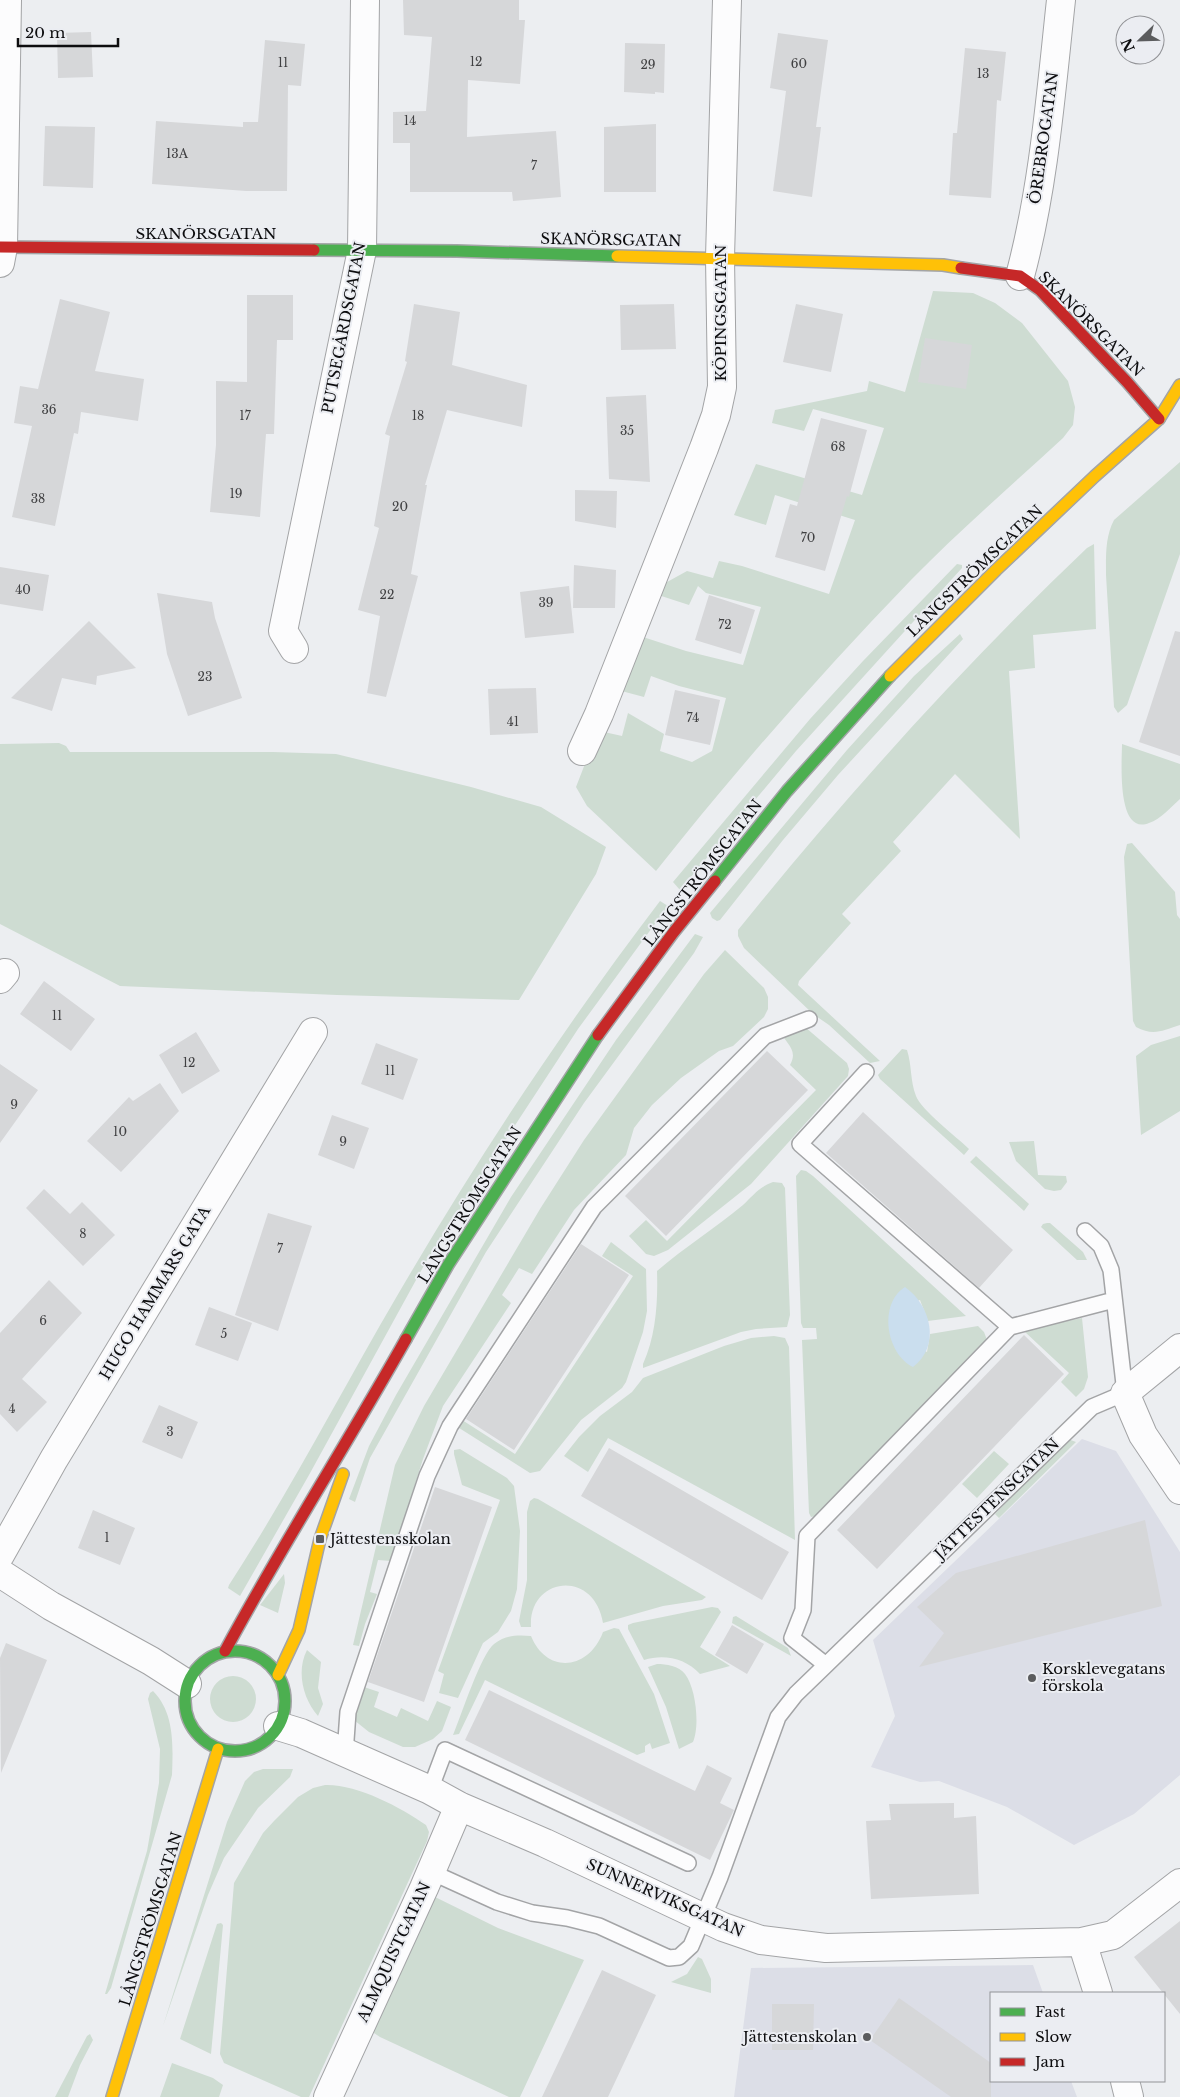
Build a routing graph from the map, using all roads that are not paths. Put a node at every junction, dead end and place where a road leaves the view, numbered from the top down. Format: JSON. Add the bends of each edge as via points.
{"nodes":[{"id":1,"x":7,"y":0,"type":"edge"},
{"id":2,"x":365,"y":0,"type":"edge"},
{"id":3,"x":727,"y":0,"type":"edge"},
{"id":4,"x":1061,"y":0,"type":"edge"},
{"id":5,"x":362,"y":250,"type":"junction"},
{"id":6,"x":1,"y":252,"type":"edge"},
{"id":7,"x":720,"y":258,"type":"junction"},
{"id":8,"x":1020,"y":276,"type":"junction"},
{"id":9,"x":1180,"y":385,"type":"edge"},
{"id":10,"x":1180,"y":410,"type":"edge"},
{"id":11,"x":1159,"y":419,"type":"junction"},
{"id":12,"x":294,"y":649,"type":"dead end"},
{"id":13,"x":582,"y":751,"type":"dead end"},
{"id":14,"x":809,"y":1019,"type":"dead end"},
{"id":15,"x":313,"y":1032,"type":"dead end"},
{"id":16,"x":866,"y":1072,"type":"dead end"},
{"id":17,"x":1085,"y":1231,"type":"dead end"},
{"id":18,"x":1114,"y":1300,"type":"junction"},
{"id":19,"x":1010,"y":1327,"type":"junction"},
{"id":20,"x":1180,"y":1348,"type":"edge"},
{"id":21,"x":1125,"y":1393,"type":"junction"},
{"id":22,"x":362,"y":1418,"type":"junction"},
{"id":23,"x":1180,"y":1490,"type":"edge"},
{"id":24,"x":0,"y":1555,"type":"edge"},
{"id":25,"x":0,"y":1573,"type":"edge"},
{"id":26,"x":225,"y":1651,"type":"junction"},
{"id":27,"x":826,"y":1665,"type":"junction"},
{"id":28,"x":278,"y":1676,"type":"junction"},
{"id":29,"x":187,"y":1684,"type":"junction"},
{"id":30,"x":278,"y":1726,"type":"junction"},
{"id":31,"x":218,"y":1749,"type":"junction"},
{"id":32,"x":345,"y":1754,"type":"junction"},
{"id":33,"x":430,"y":1790,"type":"junction"},
{"id":34,"x":459,"y":1806,"type":"junction"},
{"id":35,"x":688,"y":1863,"type":"dead end"},
{"id":36,"x":431,"y":1872,"type":"junction"},
{"id":37,"x":1180,"y":1883,"type":"edge"},
{"id":38,"x":702,"y":1916,"type":"junction"},
{"id":39,"x":1082,"y":1942,"type":"junction"},
{"id":40,"x":1098,"y":1992,"type":"edge"},
{"id":41,"x":1124,"y":2082,"type":"edge"},
{"id":42,"x":112,"y":2097,"type":"edge"},
{"id":43,"x":328,"y":2097,"type":"edge"},
{"id":44,"x":1130,"y":2097,"type":"edge"}],
"edges":[{"from":1,"to":6,"type":"street"},
{"from":2,"to":5,"type":"street","name":"PUTSEGÅRDSGATAN"},
{"from":3,"to":7,"type":"street","name":"KÖPINGSGATAN"},
{"from":4,"to":8,"type":"street","name":"ÖREBROGATAN","via":[[1045,143],[1030,237]]},
{"from":5,"to":6,"type":"street","name":"SKANÖRSGATAN"},
{"from":5,"to":7,"type":"street","name":"SKANÖRSGATAN"},
{"from":5,"to":12,"type":"street","name":"PUTSEGÅRDSGATAN","via":[[283,631]]},
{"from":7,"to":8,"type":"street","name":"SKANÖRSGATAN","via":[[943,265]]},
{"from":7,"to":13,"type":"street","name":"KÖPINGSGATAN","via":[[722,387],[716,415]]},
{"from":8,"to":11,"type":"street","name":"SKANÖRSGATAN","via":[[1040,290]]},
{"from":9,"to":11,"type":"street","name":"LÅNGSTRÖMSGATAN"},
{"from":10,"to":11,"type":"street","name":"LÅNGSTRÖMSGATAN"},
{"from":11,"to":22,"type":"street","name":"LÅNGSTRÖMSGATAN","via":[[1003,563],[903,661],[787,791],[707,889],[589,1048],[495,1191],[443,1273]]},
{"from":14,"to":32,"type":"lane","via":[[765,1036],[594,1207],[450,1426],[427,1476],[348,1712]]},
{"from":15,"to":24,"type":"street","name":"HUGO HAMMARS GATA","via":[[54,1459]]},
{"from":16,"to":19,"type":"lane","via":[[800,1144]]},
{"from":17,"to":18,"type":"lane","via":[[1101,1246],[1111,1270]]},
{"from":18,"to":19,"type":"lane"},
{"from":18,"to":21,"type":"lane"},
{"from":19,"to":27,"type":"lane","via":[[807,1536],[803,1610],[792,1638]]},
{"from":20,"to":21,"type":"street","name":"JÄTTESTENSGATAN"},
{"from":21,"to":23,"type":"street","via":[[1143,1436]]},
{"from":21,"to":27,"type":"lane","name":"JÄTTESTENSGATAN","via":[[1092,1407]]},
{"from":22,"to":26,"type":"street","name":"LÅNGSTRÖMSGATAN"},
{"from":22,"to":28,"type":"street","name":"LÅNGSTRÖMSGATAN","via":[[320,1539],[299,1630]]},
{"from":25,"to":29,"type":"street"},
{"from":26,"to":28,"type":"street","via":[[237,1650],[261,1658]]},
{"from":26,"to":29,"type":"street","via":[[206,1659]]},
{"from":27,"to":38,"type":"lane","name":"JÄTTESTENSGATAN","via":[[778,1717],[720,1877]]},
{"from":28,"to":30,"type":"street","via":[[285,1700]]},
{"from":29,"to":31,"type":"street","via":[[184,1705],[189,1721],[197,1734]]},
{"from":30,"to":31,"type":"street","via":[[255,1747],[234,1751]]},
{"from":30,"to":32,"type":"street","name":"SUNNERVIKSGATAN"},
{"from":31,"to":42,"type":"street","name":"LÅNGSTRÖMSGATAN"},
{"from":32,"to":33,"type":"street","name":"SUNNERVIKSGATAN"},
{"from":33,"to":34,"type":"street","name":"SUNNERVIKSGATAN"},
{"from":33,"to":35,"type":"lane","via":[[444,1750]]},
{"from":34,"to":36,"type":"street","name":"ALMQUISTGATAN"},
{"from":34,"to":38,"type":"street","name":"SUNNERVIKSGATAN"},
{"from":36,"to":38,"type":"lane","name":"JÄTTESTENSGATAN","via":[[497,1902],[532,1913],[598,1926],[669,1958],[679,1957],[691,1946]]},
{"from":36,"to":43,"type":"street","name":"ALMQUISTGATAN"},
{"from":37,"to":39,"type":"street","name":"SUNNERVIKSGATAN","via":[[1113,1935]]},
{"from":38,"to":39,"type":"street","name":"SUNNERVIKSGATAN","via":[[761,1940],[826,1948]]},
{"from":39,"to":40,"type":"street"},
{"from":41,"to":44,"type":"street"}]}
